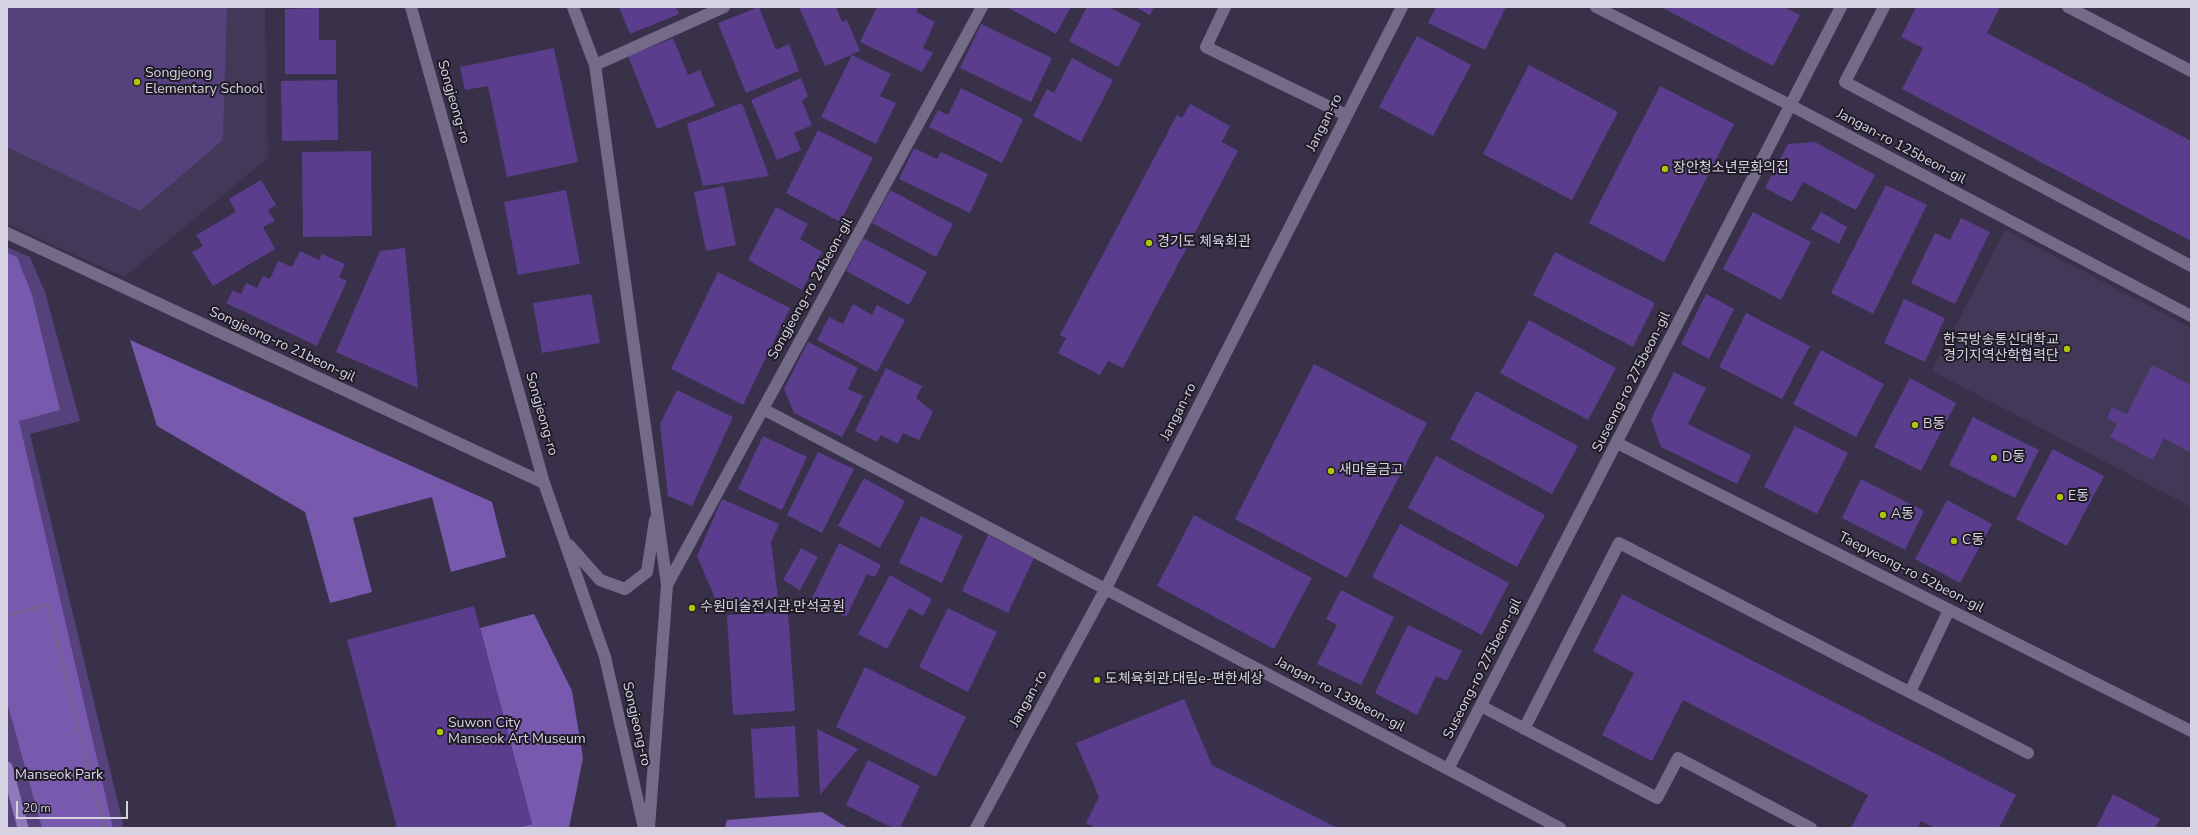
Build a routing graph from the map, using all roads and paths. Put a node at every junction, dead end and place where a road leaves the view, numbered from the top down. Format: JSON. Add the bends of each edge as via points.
{"nodes":[{"id":1,"x":411,"y":7,"type":"edge"},
{"id":2,"x":573,"y":7,"type":"edge"},
{"id":3,"x":724,"y":7,"type":"edge"},
{"id":4,"x":982,"y":7,"type":"edge"},
{"id":5,"x":1225,"y":7,"type":"edge"},
{"id":6,"x":1402,"y":7,"type":"edge"},
{"id":7,"x":1596,"y":7,"type":"edge"},
{"id":8,"x":1840,"y":7,"type":"edge"},
{"id":9,"x":1884,"y":7,"type":"edge"},
{"id":10,"x":2068,"y":7,"type":"edge"},
{"id":11,"x":595,"y":65,"type":"junction"},
{"id":12,"x":2191,"y":71,"type":"edge"},
{"id":13,"x":1790,"y":105,"type":"junction"},
{"id":14,"x":1346,"y":115,"type":"junction"},
{"id":15,"x":7,"y":233,"type":"edge"},
{"id":16,"x":2191,"y":266,"type":"edge"},
{"id":17,"x":2191,"y":316,"type":"edge"},
{"id":18,"x":763,"y":409,"type":"junction"},
{"id":19,"x":1617,"y":443,"type":"junction"},
{"id":20,"x":544,"y":483,"type":"junction"},
{"id":21,"x":657,"y":506,"type":"junction"},
{"id":22,"x":565,"y":541,"type":"junction"},
{"id":23,"x":668,"y":585,"type":"junction"},
{"id":24,"x":1106,"y":588,"type":"junction"},
{"id":25,"x":1949,"y":610,"type":"junction"},
{"id":26,"x":7,"y":616,"type":"edge"},
{"id":27,"x":1910,"y":692,"type":"junction"},
{"id":28,"x":1481,"y":706,"type":"junction"},
{"id":29,"x":1524,"y":729,"type":"junction"},
{"id":30,"x":2191,"y":731,"type":"edge"},
{"id":31,"x":2028,"y":753,"type":"dead end"},
{"id":32,"x":1448,"y":769,"type":"junction"},
{"id":33,"x":104,"y":828,"type":"edge"},
{"id":34,"x":644,"y":828,"type":"edge"},
{"id":35,"x":650,"y":828,"type":"edge"},
{"id":36,"x":976,"y":828,"type":"edge"},
{"id":37,"x":1560,"y":828,"type":"edge"},
{"id":38,"x":1811,"y":828,"type":"edge"}],
"edges":[{"from":1,"to":20,"type":"street","name":"Songjeong-ro"},
{"from":2,"to":11,"type":"street","name":"Songjeong-ro"},
{"from":3,"to":11,"type":"street"},
{"from":4,"to":18,"type":"street","name":"Songjeong-ro 24beon-gil"},
{"from":5,"to":14,"type":"street","via":[[1206,47]]},
{"from":6,"to":14,"type":"street","name":"Jangan-ro"},
{"from":7,"to":13,"type":"street","name":"Jangan-ro 125beon-gil"},
{"from":8,"to":13,"type":"street","name":"Suseong-ro 275beon-gil"},
{"from":9,"to":16,"type":"street","via":[[1844,82]]},
{"from":10,"to":12,"type":"street"},
{"from":11,"to":21,"type":"street","name":"Songjeong-ro"},
{"from":13,"to":17,"type":"street","name":"Jangan-ro 125beon-gil"},
{"from":13,"to":19,"type":"street","name":"Suseong-ro 275beon-gil"},
{"from":14,"to":24,"type":"street","name":"Jangan-ro"},
{"from":15,"to":20,"type":"street","name":"Songjeong-ro 21beon-gil"},
{"from":18,"to":23,"type":"street","name":"Songjeong-ro 24beon-gil"},
{"from":18,"to":24,"type":"street","name":"Jangan-ro 139beon-gil"},
{"from":19,"to":25,"type":"street","name":"Taepyeong-ro 52beon-gil"},
{"from":19,"to":28,"type":"street","name":"Suseong-ro 275beon-gil"},
{"from":20,"to":22,"type":"street","name":"Songjeong-ro"},
{"from":21,"to":22,"type":"street","via":[[647,572],[625,589],[600,580]]},
{"from":21,"to":23,"type":"street","name":"Songjeong-ro"},
{"from":22,"to":34,"type":"street","name":"Songjeong-ro","via":[[605,657]]},
{"from":23,"to":35,"type":"street","name":"Songjeong-ro"},
{"from":24,"to":32,"type":"street","name":"Jangan-ro 139beon-gil"},
{"from":24,"to":36,"type":"street","name":"Jangan-ro"},
{"from":25,"to":27,"type":"street"},
{"from":25,"to":30,"type":"street","name":"Taepyeong-ro 52beon-gil"},
{"from":26,"to":33,"type":"path","via":[[48,604]]},
{"from":27,"to":29,"type":"street","via":[[1619,543]]},
{"from":27,"to":31,"type":"street"},
{"from":28,"to":29,"type":"street"},
{"from":28,"to":32,"type":"street","name":"Suseong-ro 275beon-gil"},
{"from":29,"to":38,"type":"street","via":[[1657,798],[1678,758]]},
{"from":32,"to":37,"type":"street","name":"Jangan-ro 139beon-gil"}]}
